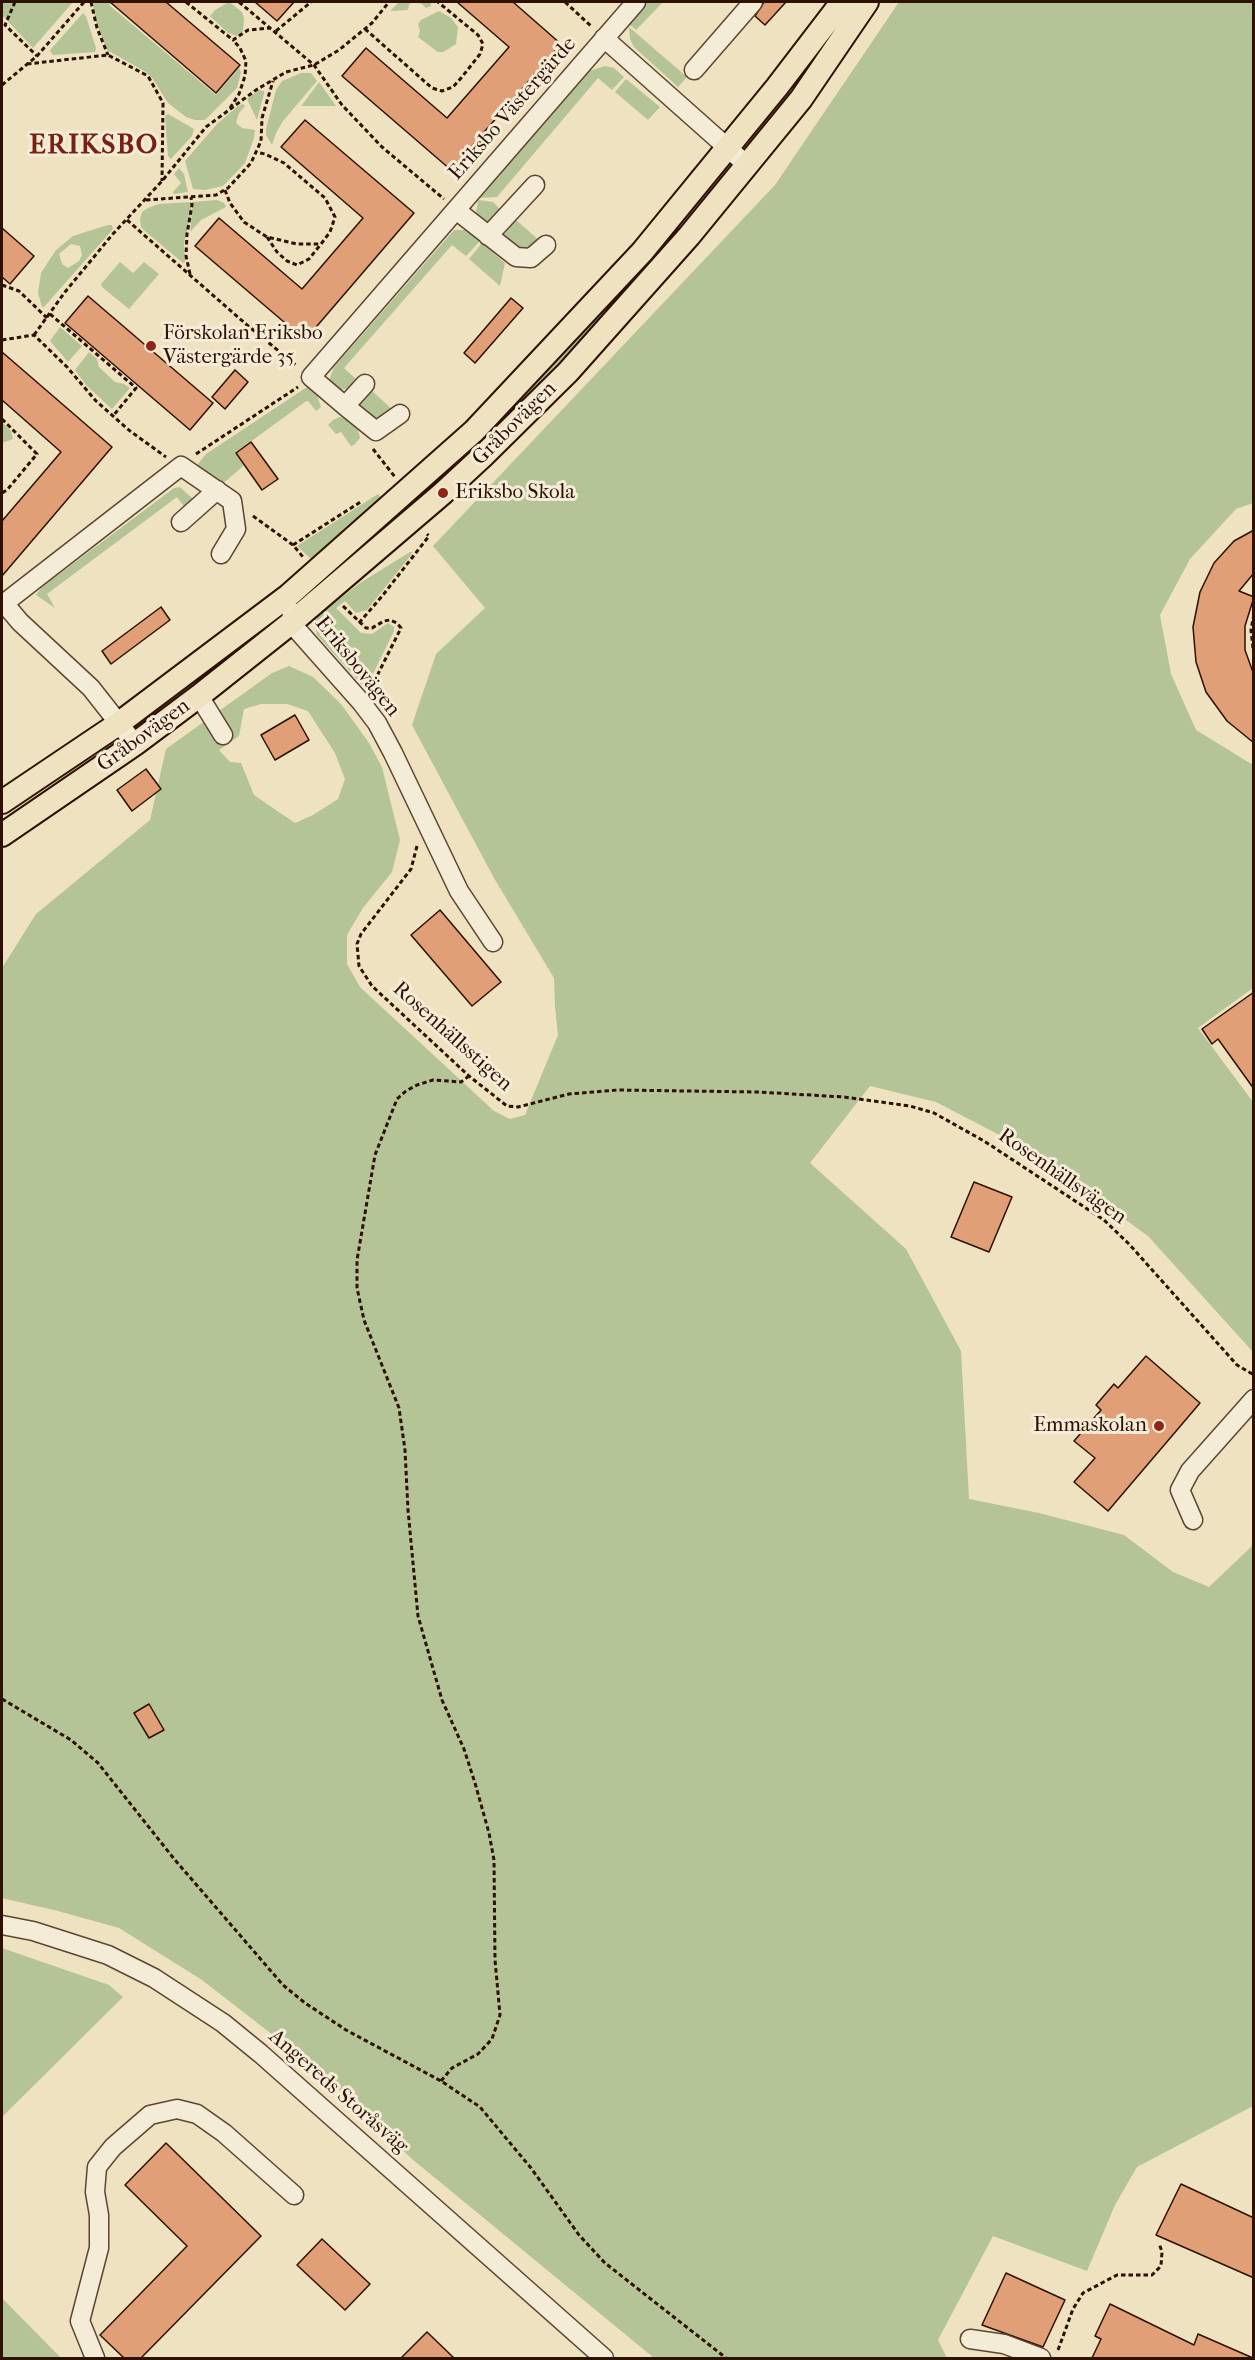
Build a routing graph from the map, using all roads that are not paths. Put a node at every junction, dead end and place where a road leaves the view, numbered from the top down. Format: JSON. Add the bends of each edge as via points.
{"nodes":[{"id":1,"x":636,"y":2,"type":"edge"},
{"id":2,"x":753,"y":2,"type":"edge"},
{"id":3,"x":842,"y":2,"type":"edge"},
{"id":4,"x":867,"y":2,"type":"edge"},
{"id":5,"x":604,"y":38,"type":"junction"},
{"id":6,"x":694,"y":70,"type":"dead end"},
{"id":7,"x":727,"y":146,"type":"junction"},
{"id":8,"x":748,"y":165,"type":"junction"},
{"id":9,"x":535,"y":184,"type":"dead end"},
{"id":10,"x":456,"y":210,"type":"junction"},
{"id":11,"x":488,"y":236,"type":"junction"},
{"id":12,"x":546,"y":245,"type":"dead end"},
{"id":13,"x":365,"y":384,"type":"dead end"},
{"id":14,"x":345,"y":405,"type":"junction"},
{"id":15,"x":400,"y":414,"type":"dead end"},
{"id":16,"x":224,"y":496,"type":"junction"},
{"id":17,"x":181,"y":522,"type":"dead end"},
{"id":18,"x":221,"y":554,"type":"dead end"},
{"id":19,"x":288,"y":596,"type":"junction"},
{"id":20,"x":3,"y":604,"type":"edge"},
{"id":21,"x":291,"y":623,"type":"junction"},
{"id":22,"x":199,"y":696,"type":"junction"},
{"id":23,"x":118,"y":724,"type":"junction"},
{"id":24,"x":224,"y":735,"type":"dead end"},
{"id":25,"x":135,"y":744,"type":"junction"},
{"id":26,"x":2,"y":802,"type":"edge"},
{"id":27,"x":2,"y":835,"type":"edge"},
{"id":28,"x":493,"y":942,"type":"dead end"},
{"id":29,"x":1254,"y":1399,"type":"edge"},
{"id":30,"x":1193,"y":1520,"type":"dead end"},
{"id":31,"x":2,"y":1925,"type":"edge"},
{"id":32,"x":294,"y":2195,"type":"dead end"},
{"id":33,"x":970,"y":2339,"type":"dead end"},
{"id":34,"x":96,"y":2358,"type":"edge"},
{"id":35,"x":604,"y":2358,"type":"edge"},
{"id":36,"x":1041,"y":2358,"type":"edge"}],
"edges":[{"from":1,"to":5,"type":"street","name":"Eriksbo Västergärde"},
{"from":2,"to":6,"type":"street"},
{"from":3,"to":7,"type":"main road","name":"Gråbovägen"},
{"from":4,"to":8,"type":"main road","name":"Gråbovägen","via":[[801,99]]},
{"from":5,"to":7,"type":"street","name":"Eriksbo Västergärde"},
{"from":5,"to":10,"type":"street","name":"Eriksbo Västergärde"},
{"from":7,"to":8,"type":"street","name":"Eriksbo Västergärde"},
{"from":7,"to":19,"type":"main road","name":"Gråbovägen","via":[[642,252],[474,431]]},
{"from":8,"to":21,"type":"main road","name":"Gråbovägen","via":[[568,372],[443,493]]},
{"from":9,"to":11,"type":"street"},
{"from":10,"to":11,"type":"street","name":"Eriksbo Västergärde"},
{"from":10,"to":14,"type":"street","name":"Eriksbo Västergärde","via":[[311,377]]},
{"from":11,"to":12,"type":"street","name":"Eriksbo Västergärde","via":[[516,257],[531,258]]},
{"from":13,"to":14,"type":"street"},
{"from":14,"to":15,"type":"street","via":[[376,431]]},
{"from":16,"to":17,"type":"street"},
{"from":16,"to":18,"type":"street","via":[[236,529]]},
{"from":16,"to":20,"type":"street","via":[[181,466]]},
{"from":19,"to":21,"type":"street","name":"Eriksbovägen"},
{"from":19,"to":23,"type":"main road","name":"Gråbovägen"},
{"from":20,"to":23,"type":"street","via":[[91,688]]},
{"from":21,"to":22,"type":"main road","name":"Gråbovägen"},
{"from":21,"to":28,"type":"street","name":"Eriksbovägen","via":[[377,723],[459,891]]},
{"from":22,"to":24,"type":"street"},
{"from":22,"to":25,"type":"main road","name":"Gråbovägen"},
{"from":23,"to":25,"type":"street"},
{"from":23,"to":26,"type":"main road","name":"Gråbovägen"},
{"from":25,"to":27,"type":"main road","name":"Gråbovägen"},
{"from":29,"to":30,"type":"street","via":[[1190,1471],[1180,1490]]},
{"from":31,"to":35,"type":"street","name":"Angereds Storåsväg","via":[[108,1955],[162,1983],[223,2023]]},
{"from":32,"to":34,"type":"street","via":[[197,2114],[177,2109],[150,2115],[113,2147],[97,2167],[99,2248],[80,2321]]},
{"from":33,"to":36,"type":"street","via":[[1004,2344]]}]}
